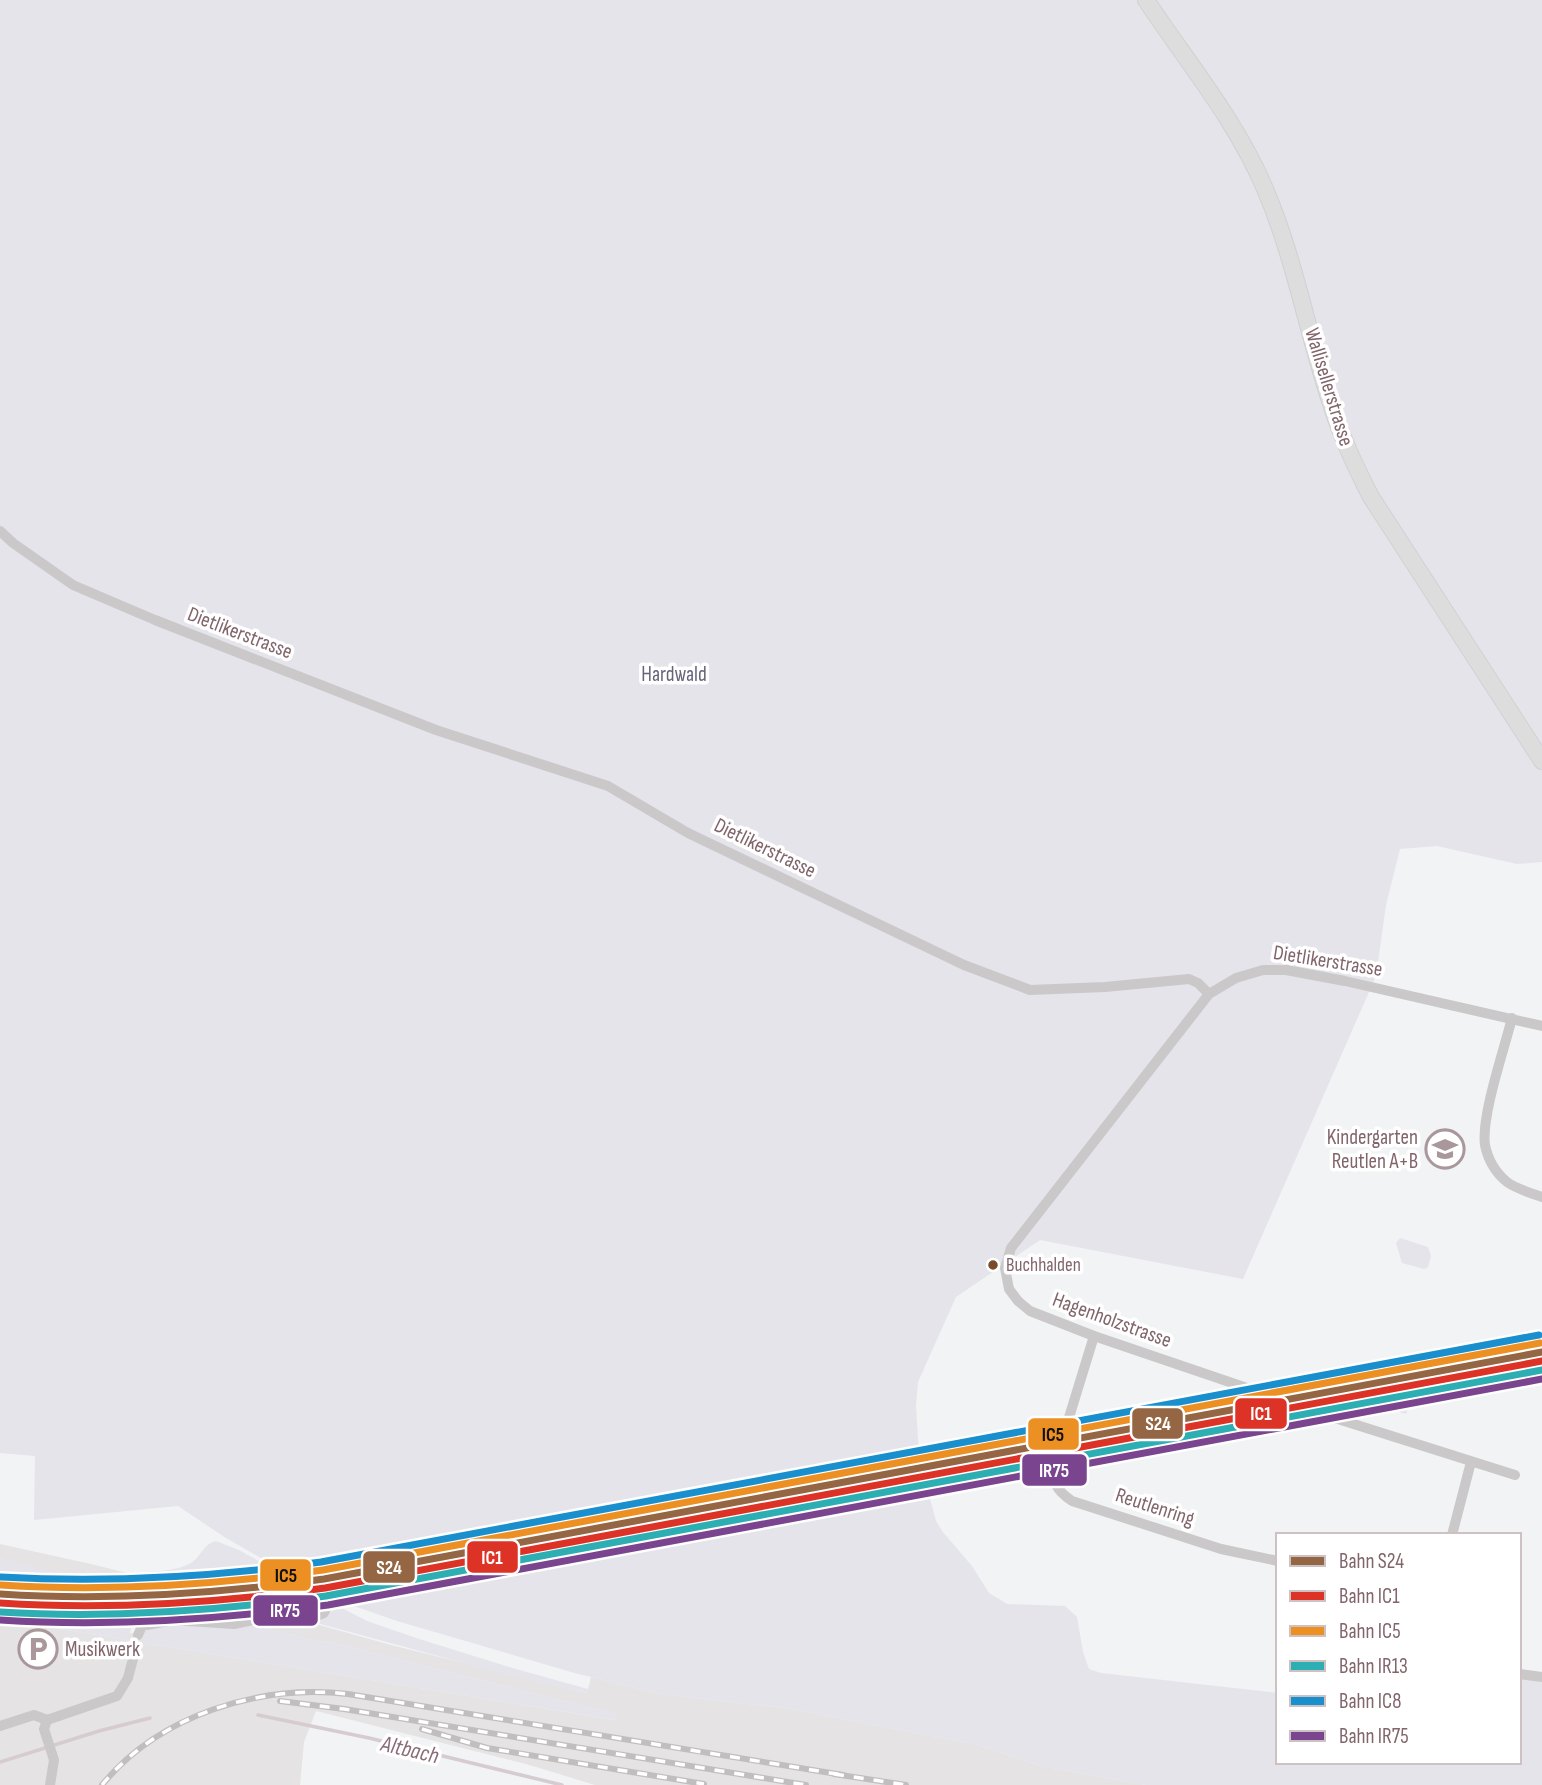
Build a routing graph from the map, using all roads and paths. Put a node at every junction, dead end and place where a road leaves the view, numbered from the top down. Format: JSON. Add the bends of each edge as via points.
{"nodes":[{"id":1,"x":1146,"y":0,"type":"edge"},
{"id":2,"x":0,"y":531,"type":"edge"},
{"id":3,"x":1542,"y":761,"type":"edge"},
{"id":4,"x":1209,"y":994,"type":"junction"},
{"id":5,"x":1512,"y":1018,"type":"junction"},
{"id":6,"x":1542,"y":1026,"type":"edge"},
{"id":7,"x":1542,"y":1197,"type":"edge"},
{"id":8,"x":1094,"y":1336,"type":"junction"},
{"id":9,"x":1471,"y":1462,"type":"junction"},
{"id":10,"x":1515,"y":1475,"type":"dead end"},
{"id":11,"x":1453,"y":1533,"type":"edge"},
{"id":12,"x":1276,"y":1561,"type":"edge"},
{"id":13,"x":331,"y":1598,"type":"dead end"},
{"id":14,"x":138,"y":1634,"type":"dead end"},
{"id":15,"x":135,"y":1651,"type":"dead end"},
{"id":16,"x":1521,"y":1674,"type":"edge"},
{"id":17,"x":1542,"y":1677,"type":"edge"},
{"id":18,"x":47,"y":1720,"type":"junction"},
{"id":19,"x":0,"y":1726,"type":"edge"},
{"id":20,"x":50,"y":1785,"type":"edge"}],
"edges":[{"from":1,"to":3,"type":"street","name":"Wallisellerstrasse","via":[[1225,111],[1265,188],[1289,253],[1330,402],[1371,497]]},
{"from":2,"to":4,"type":"street","name":"Dietlikerstrasse","via":[[73,585],[436,730],[608,786],[688,833],[964,965],[1030,990],[1189,979]]},
{"from":4,"to":5,"type":"street","name":"Dietlikerstrasse","via":[[1236,978],[1263,970],[1286,970]]},
{"from":4,"to":8,"type":"street","name":"Hagenholzstrasse","via":[[1011,1248],[1006,1278],[1018,1301],[1030,1311]]},
{"from":5,"to":6,"type":"street","name":"Dietlikerstrasse"},
{"from":5,"to":7,"type":"street","via":[[1488,1112],[1485,1147],[1495,1170],[1506,1181]]},
{"from":8,"to":9,"type":"street","name":"Hagenholzstrasse"},
{"from":8,"to":12,"type":"street","name":"Reutlenring","via":[[1055,1463],[1053,1478],[1058,1491],[1073,1501],[1221,1549]]},
{"from":9,"to":10,"type":"street","name":"Hagenholzstrasse"},
{"from":9,"to":11,"type":"street"},
{"from":13,"to":14,"type":"street","via":[[324,1613],[315,1617],[287,1613],[229,1624],[166,1621],[142,1626]]},
{"from":15,"to":18,"type":"street","via":[[128,1678],[117,1696]]},
{"from":16,"to":17,"type":"street"},
{"from":18,"to":19,"type":"street","via":[[34,1715]]},
{"from":18,"to":20,"type":"street","via":[[44,1729],[54,1760]]}]}
